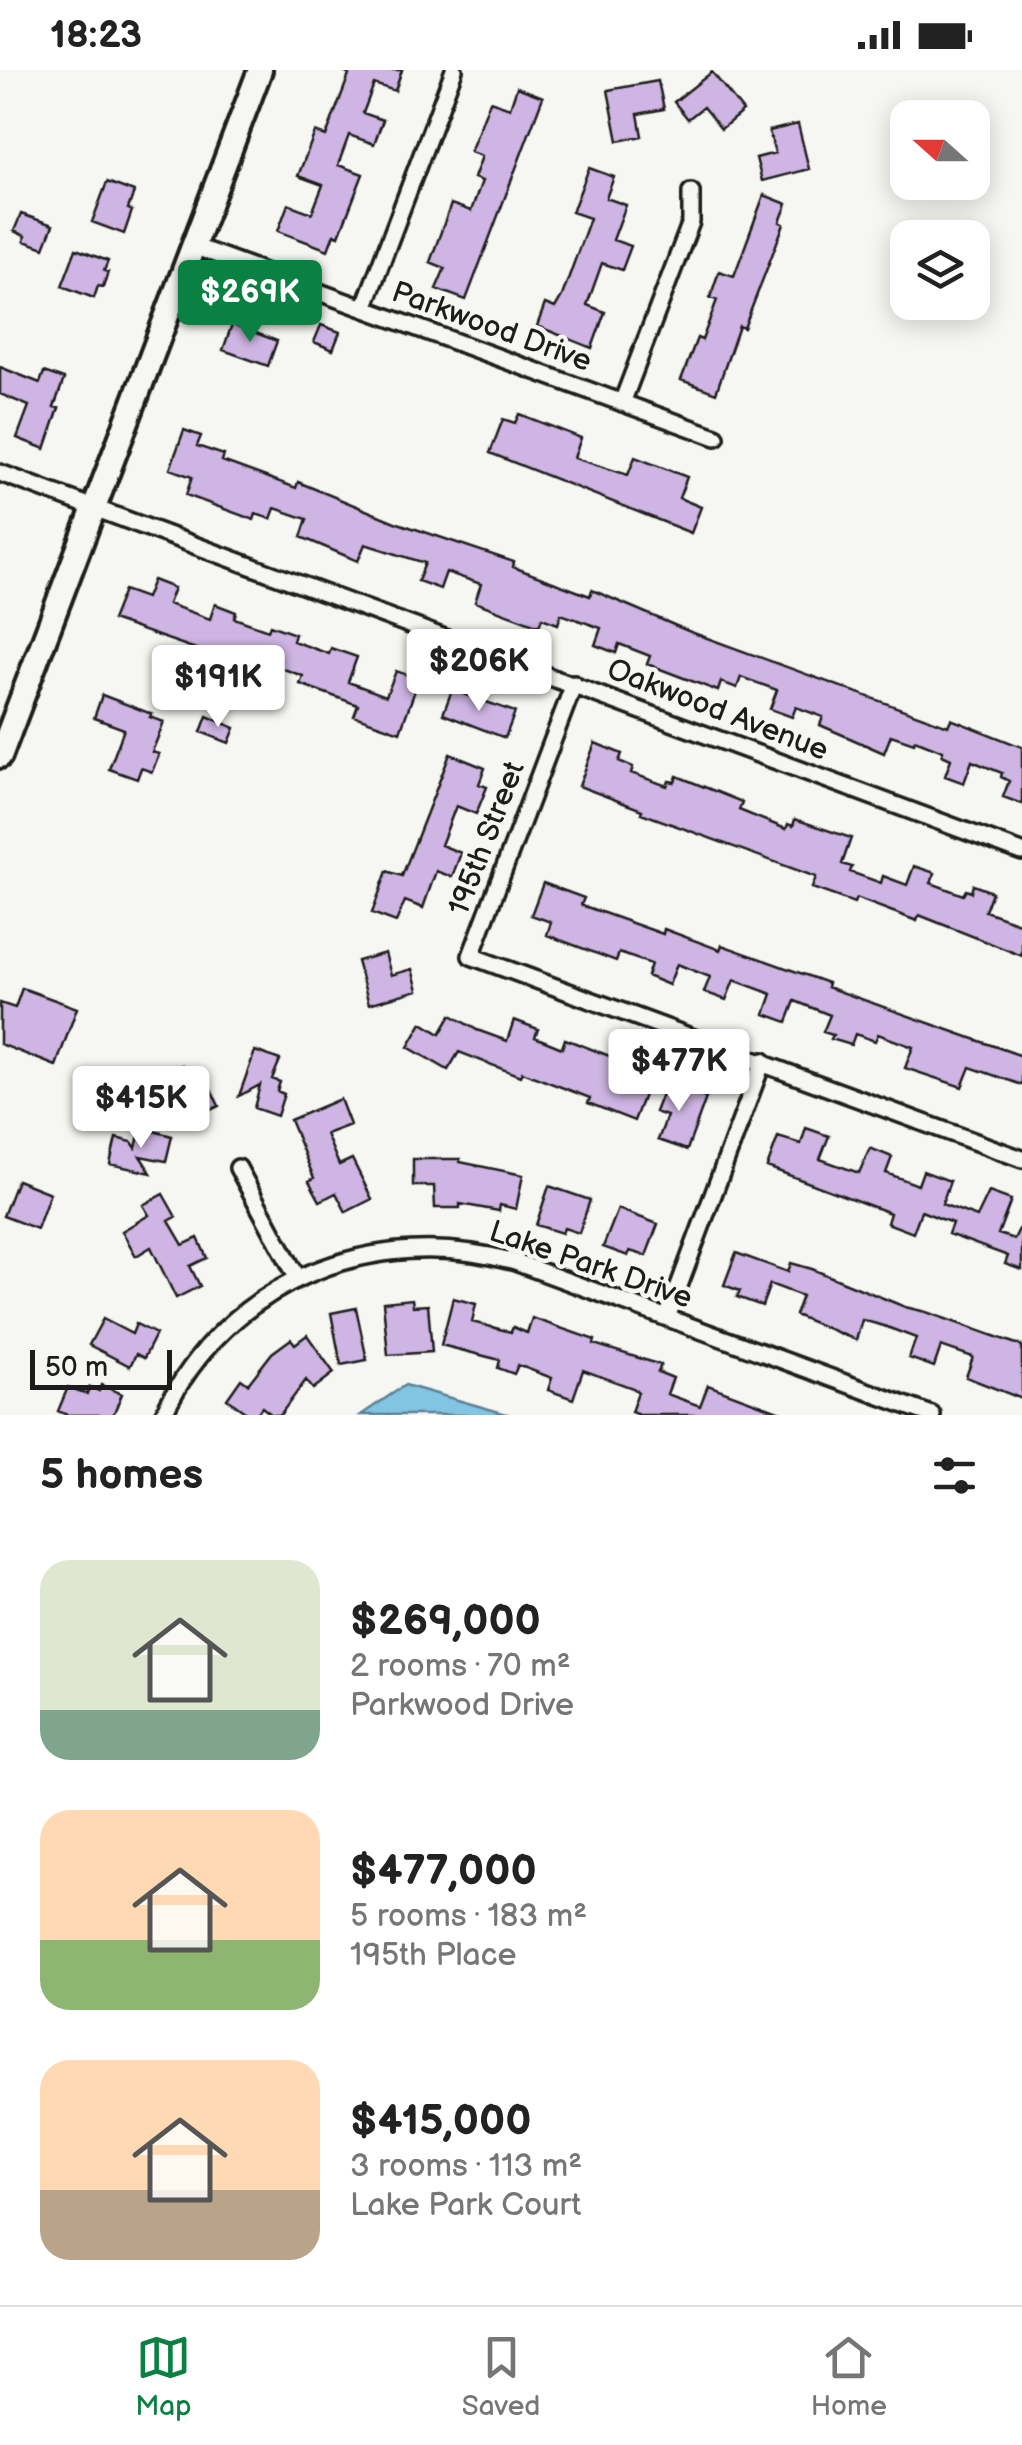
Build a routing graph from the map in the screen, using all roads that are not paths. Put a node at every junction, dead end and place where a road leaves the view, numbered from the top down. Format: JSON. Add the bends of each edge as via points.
{"nodes":[{"id":1,"x":260,"y":70,"type":"edge"},
{"id":2,"x":454,"y":70,"type":"edge"},
{"id":3,"x":691,"y":192,"type":"dead end"},
{"id":4,"x":193,"y":246,"type":"junction"},
{"id":5,"x":364,"y":308,"type":"junction"},
{"id":6,"x":622,"y":403,"type":"junction"},
{"id":7,"x":716,"y":437,"type":"dead end"},
{"id":8,"x":0,"y":473,"type":"edge"},
{"id":9,"x":94,"y":508,"type":"junction"},
{"id":10,"x":574,"y":684,"type":"junction"},
{"id":11,"x":0,"y":756,"type":"edge"},
{"id":12,"x":1022,"y":852,"type":"edge"},
{"id":13,"x":763,"y":1061,"type":"junction"},
{"id":14,"x":1022,"y":1159,"type":"edge"},
{"id":15,"x":238,"y":1168,"type":"dead end"},
{"id":16,"x":296,"y":1277,"type":"junction"},
{"id":17,"x":667,"y":1318,"type":"junction"},
{"id":18,"x":162,"y":1415,"type":"edge"},
{"id":19,"x":932,"y":1415,"type":"edge"}],
"edges":[{"from":1,"to":4,"type":"main road"},
{"from":2,"to":5,"type":"street"},
{"from":3,"to":6,"type":"street","via":[[691,222]]},
{"from":4,"to":5,"type":"street","name":"Parkwood Drive"},
{"from":4,"to":9,"type":"main road"},
{"from":5,"to":6,"type":"street","name":"Parkwood Drive"},
{"from":6,"to":7,"type":"street","name":"Parkwood Drive"},
{"from":8,"to":9,"type":"street","name":"Oakwood Avenue"},
{"from":9,"to":10,"type":"street","name":"Oakwood Avenue"},
{"from":9,"to":11,"type":"main road"},
{"from":10,"to":12,"type":"street","name":"Oakwood Avenue"},
{"from":10,"to":13,"type":"street","name":"195th Street","via":[[471,956]]},
{"from":13,"to":14,"type":"street"},
{"from":13,"to":17,"type":"street"},
{"from":15,"to":16,"type":"street"},
{"from":16,"to":17,"type":"street","name":"Lake Park Drive","via":[[363,1254],[451,1248],[515,1262]]},
{"from":16,"to":18,"type":"street","name":"Lake Park Drive","via":[[226,1327]]},
{"from":17,"to":19,"type":"street","name":"Lake Park Drive"}]}
